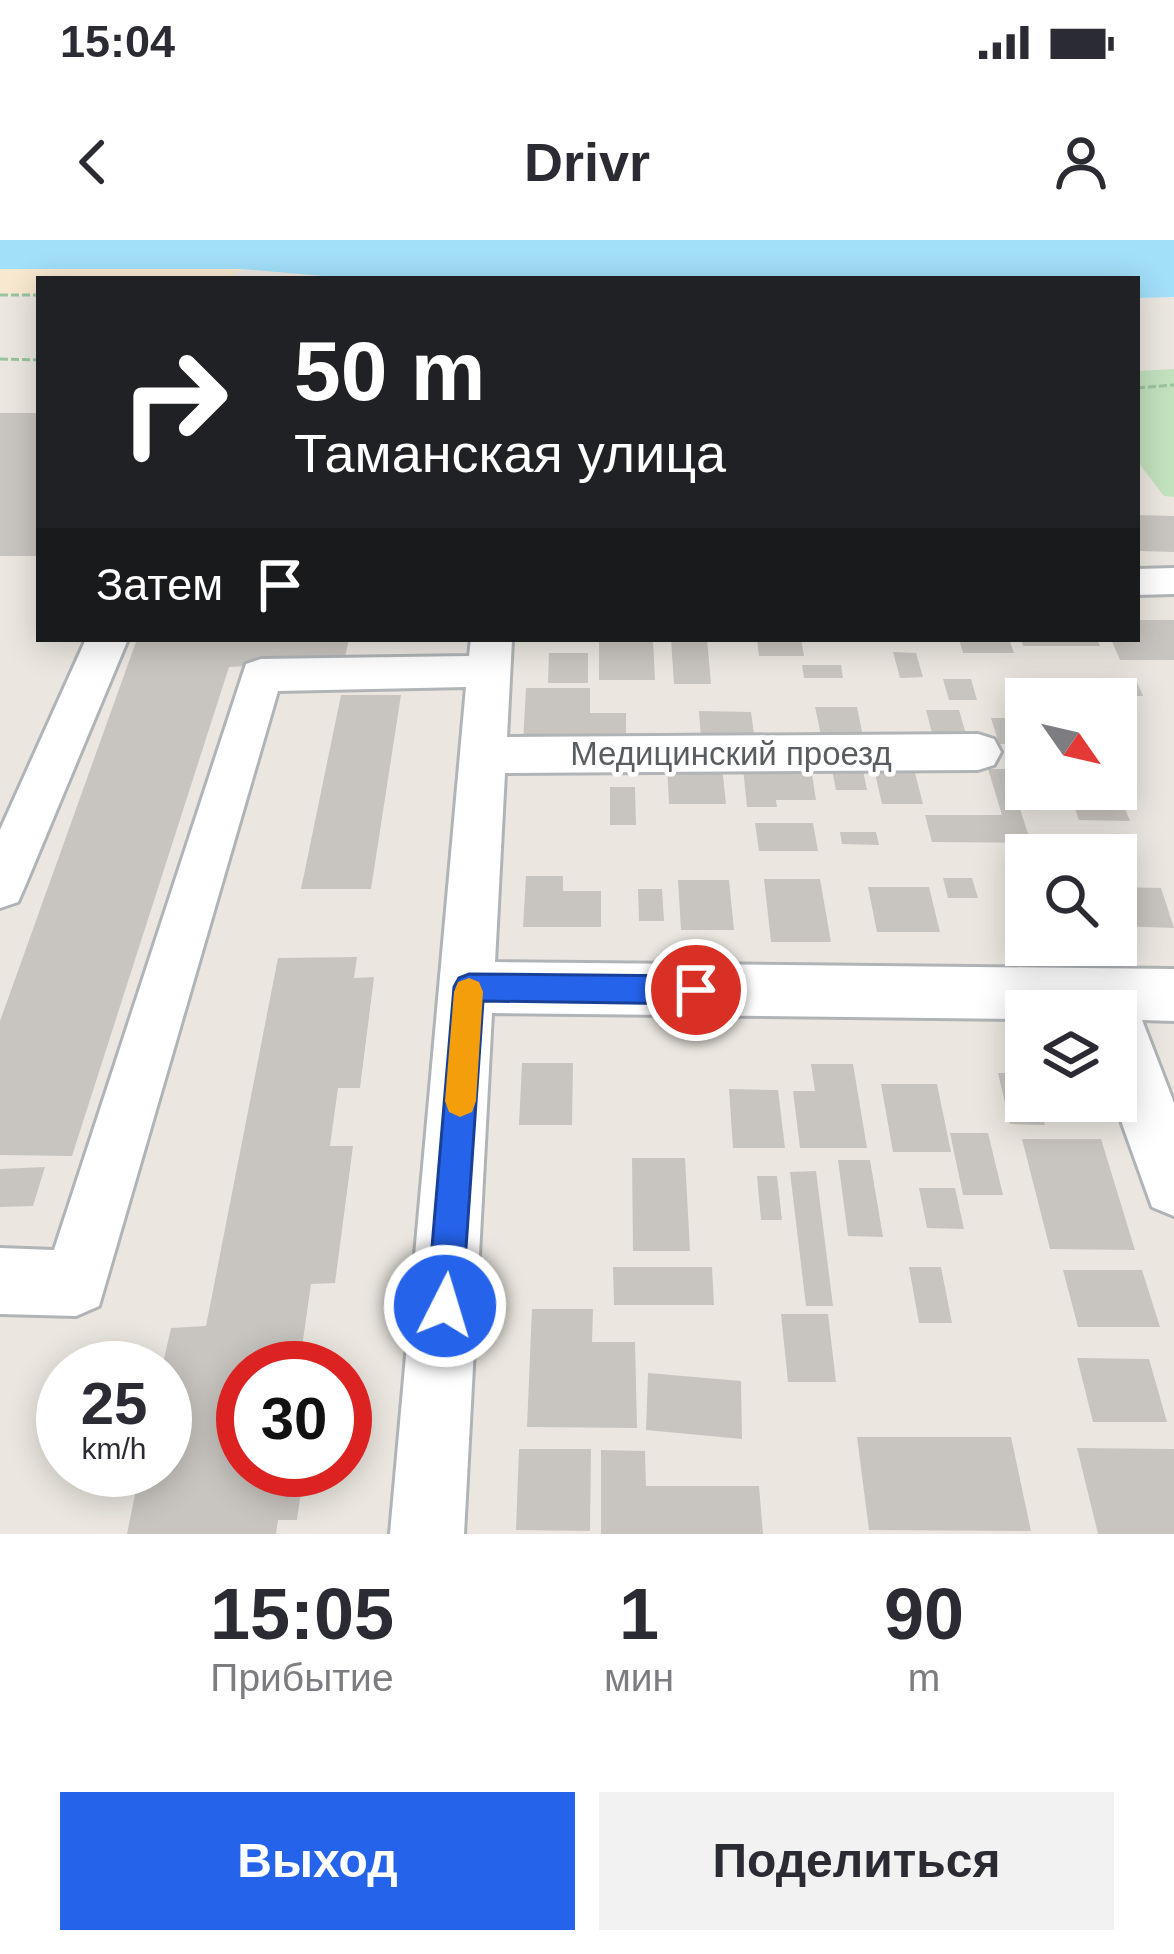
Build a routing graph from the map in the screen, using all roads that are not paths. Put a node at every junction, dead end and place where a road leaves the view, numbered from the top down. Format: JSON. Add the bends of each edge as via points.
{"nodes":[{"id":1,"x":1174,"y":581,"type":"edge"},
{"id":2,"x":1140,"y":582,"type":"edge"},
{"id":3,"x":106,"y":642,"type":"edge"},
{"id":4,"x":490,"y":655,"type":"edge"},
{"id":5,"x":978,"y":752,"type":"dead end"},
{"id":6,"x":484,"y":755,"type":"junction"},
{"id":7,"x":0,"y":886,"type":"edge"},
{"id":8,"x":469,"y":987,"type":"junction"},
{"id":9,"x":1172,"y":1002,"type":"edge"},
{"id":10,"x":1005,"y":1006,"type":"edge"},
{"id":11,"x":1137,"y":1007,"type":"edge"},
{"id":12,"x":1137,"y":1084,"type":"edge"},
{"id":13,"x":1174,"y":1185,"type":"edge"},
{"id":14,"x":0,"y":1281,"type":"edge"},
{"id":15,"x":428,"y":1534,"type":"edge"}],
"edges":[{"from":1,"to":2,"type":"street"},
{"from":3,"to":7,"type":"street"},
{"from":4,"to":6,"type":"street"},
{"from":4,"to":14,"type":"street","via":[[261,675],[76,1283]]},
{"from":5,"to":6,"type":"street","name":"Медицинский проезд"},
{"from":6,"to":8,"type":"street"},
{"from":8,"to":10,"type":"street"},
{"from":8,"to":15,"type":"street"},
{"from":9,"to":11,"type":"street"},
{"from":12,"to":13,"type":"street"}]}
